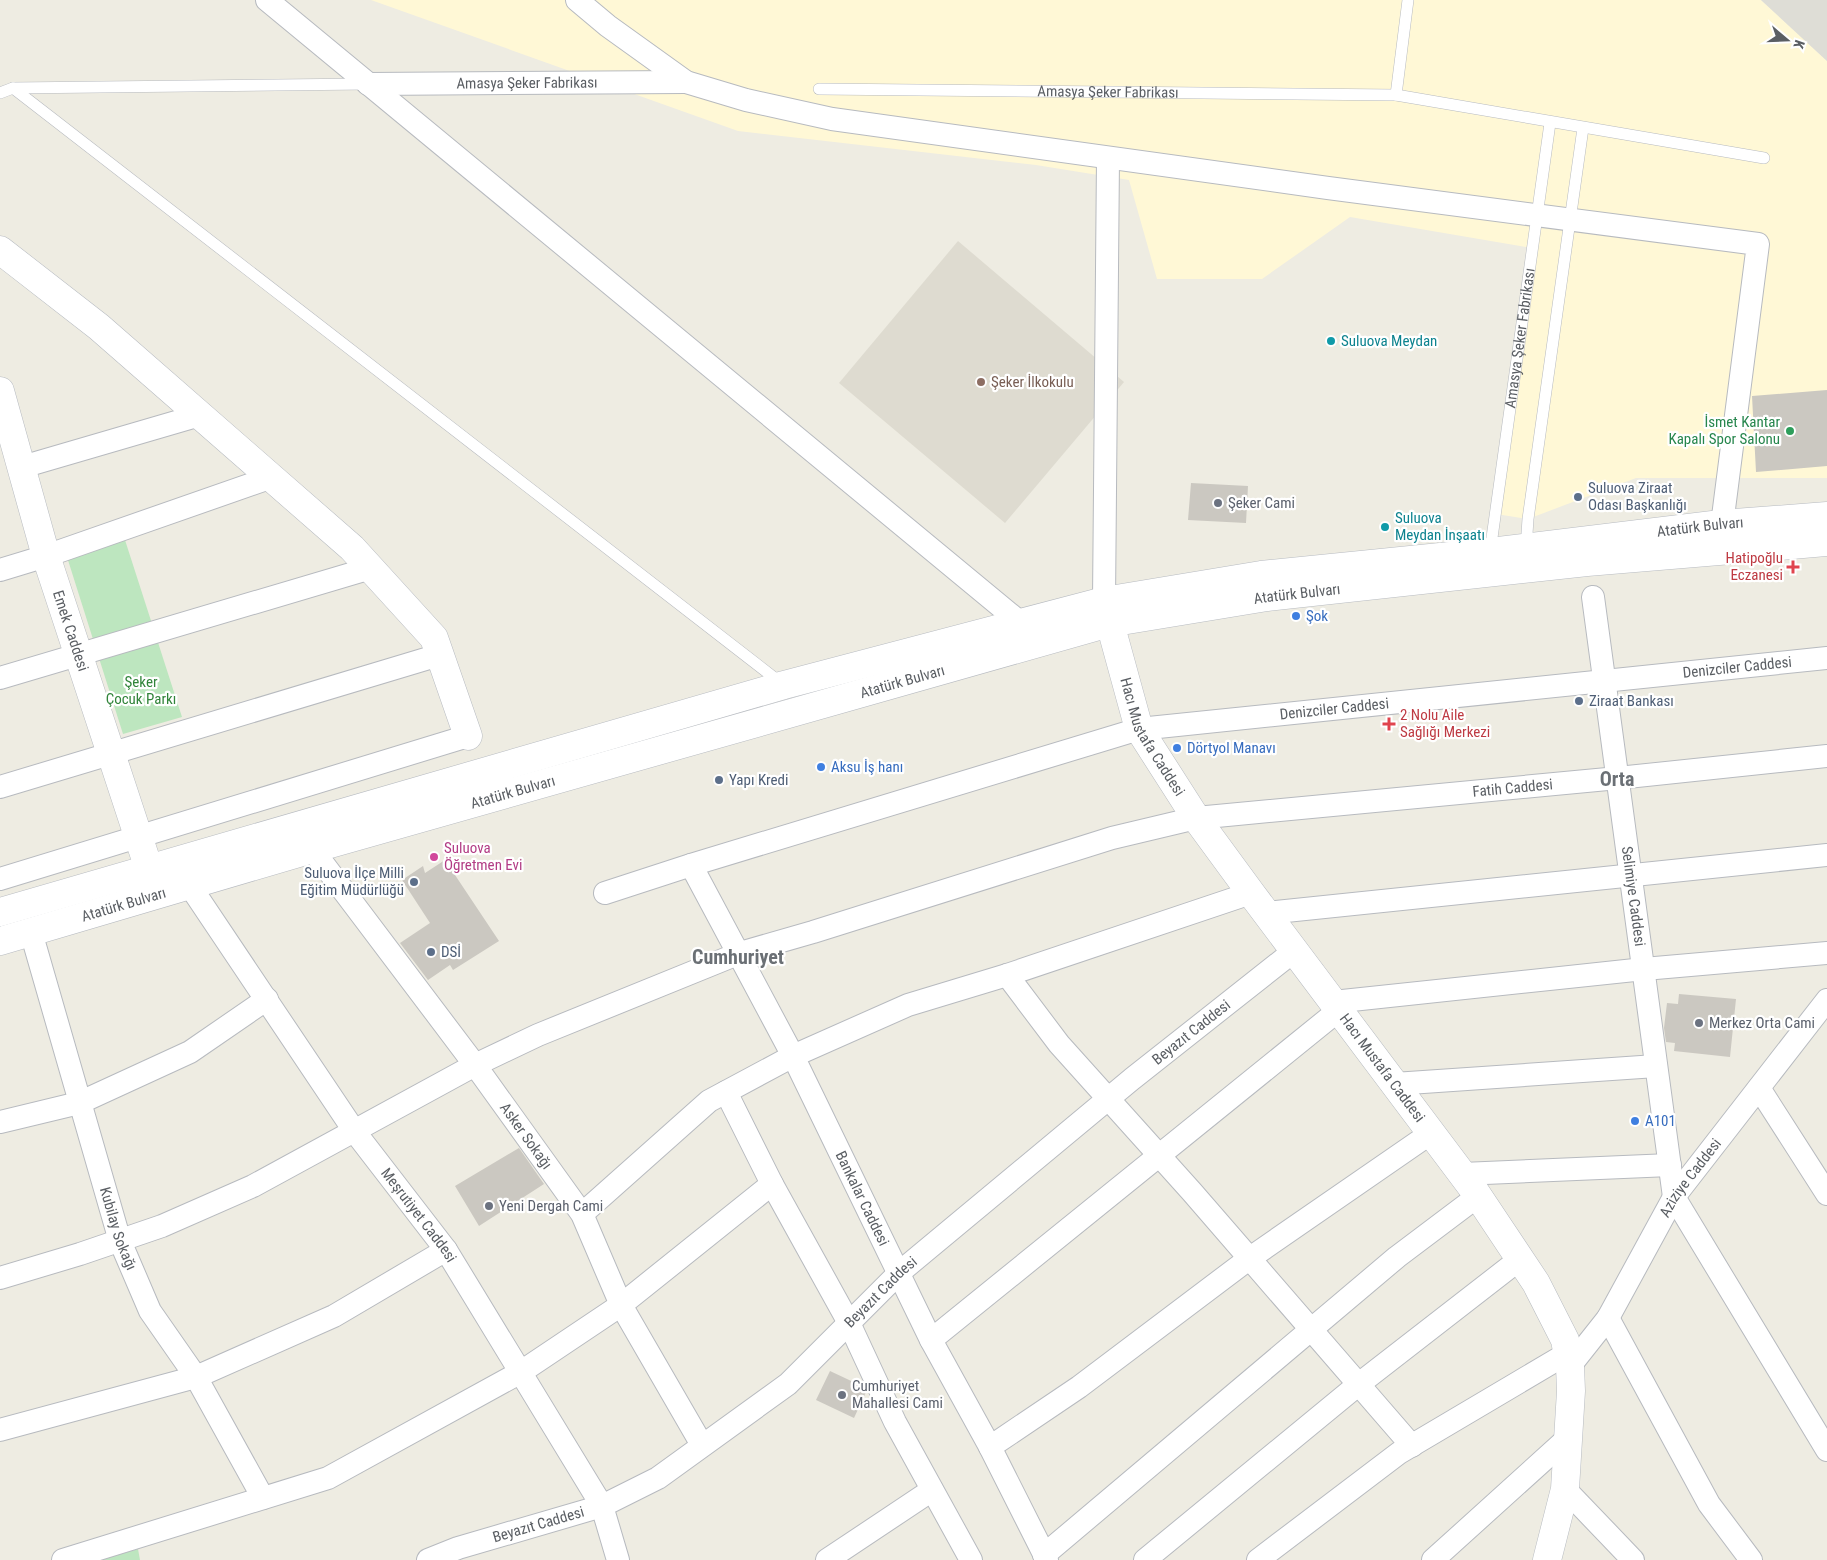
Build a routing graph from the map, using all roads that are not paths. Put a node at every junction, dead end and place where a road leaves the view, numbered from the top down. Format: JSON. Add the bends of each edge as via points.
{"nodes":[{"id":1,"x":267,"y":0,"type":"edge"},
{"id":2,"x":577,"y":0,"type":"edge"},
{"id":3,"x":1408,"y":0,"type":"edge"},
{"id":4,"x":686,"y":82,"type":"junction"},
{"id":5,"x":368,"y":84,"type":"junction"},
{"id":6,"x":14,"y":88,"type":"junction"},
{"id":7,"x":820,"y":89,"type":"dead end"},
{"id":8,"x":0,"y":93,"type":"edge"},
{"id":9,"x":1396,"y":95,"type":"junction"},
{"id":10,"x":1550,"y":123,"type":"junction"},
{"id":11,"x":1583,"y":128,"type":"junction"},
{"id":12,"x":1108,"y":158,"type":"junction"},
{"id":13,"x":1764,"y":158,"type":"dead end"},
{"id":14,"x":1537,"y":215,"type":"junction"},
{"id":15,"x":1570,"y":220,"type":"junction"},
{"id":16,"x":0,"y":250,"type":"edge"},
{"id":17,"x":0,"y":391,"type":"edge"},
{"id":18,"x":200,"y":414,"type":"junction"},
{"id":19,"x":22,"y":467,"type":"junction"},
{"id":20,"x":272,"y":477,"type":"junction"},
{"id":21,"x":1827,"y":516,"type":"edge"},
{"id":22,"x":1721,"y":524,"type":"junction"},
{"id":23,"x":1827,"y":542,"type":"edge"},
{"id":24,"x":1526,"y":548,"type":"junction"},
{"id":25,"x":1718,"y":551,"type":"junction"},
{"id":26,"x":1490,"y":552,"type":"junction"},
{"id":27,"x":46,"y":556,"type":"junction"},
{"id":28,"x":371,"y":568,"type":"junction"},
{"id":29,"x":0,"y":570,"type":"edge"},
{"id":30,"x":1593,"y":597,"type":"dead end"},
{"id":31,"x":1107,"y":612,"type":"junction"},
{"id":32,"x":1022,"y":624,"type":"junction"},
{"id":33,"x":78,"y":654,"type":"junction"},
{"id":34,"x":440,"y":655,"type":"junction"},
{"id":35,"x":1827,"y":658,"type":"edge"},
{"id":36,"x":0,"y":678,"type":"edge"},
{"id":37,"x":1605,"y":681,"type":"junction"},
{"id":38,"x":784,"y":685,"type":"junction"},
{"id":39,"x":1139,"y":730,"type":"junction"},
{"id":40,"x":468,"y":736,"type":"joint"},
{"id":41,"x":111,"y":753,"type":"junction"},
{"id":42,"x":1827,"y":756,"type":"edge"},
{"id":43,"x":1618,"y":778,"type":"junction"},
{"id":44,"x":0,"y":787,"type":"edge"},
{"id":45,"x":1196,"y":818,"type":"junction"},
{"id":46,"x":138,"y":837,"type":"junction"},
{"id":47,"x":312,"y":850,"type":"junction"},
{"id":48,"x":1827,"y":855,"type":"edge"},
{"id":49,"x":691,"y":865,"type":"junction"},
{"id":50,"x":149,"y":869,"type":"junction"},
{"id":51,"x":1631,"y":875,"type":"junction"},
{"id":52,"x":0,"y":879,"type":"edge"},
{"id":53,"x":190,"y":886,"type":"junction"},
{"id":54,"x":606,"y":893,"type":"dead end"},
{"id":55,"x":1258,"y":903,"type":"junction"},
{"id":56,"x":0,"y":912,"type":"edge"},
{"id":57,"x":31,"y":932,"type":"junction"},
{"id":58,"x":0,"y":942,"type":"edge"},
{"id":59,"x":1294,"y":951,"type":"junction"},
{"id":60,"x":740,"y":953,"type":"junction"},
{"id":61,"x":1827,"y":953,"type":"edge"},
{"id":62,"x":1644,"y":969,"type":"junction"},
{"id":63,"x":1007,"y":975,"type":"junction"},
{"id":64,"x":267,"y":999,"type":"junction"},
{"id":65,"x":1827,"y":1000,"type":"edge"},
{"id":66,"x":1336,"y":1006,"type":"junction"},
{"id":67,"x":793,"y":1056,"type":"junction"},
{"id":68,"x":475,"y":1065,"type":"junction"},
{"id":69,"x":1656,"y":1066,"type":"junction"},
{"id":70,"x":1394,"y":1084,"type":"junction"},
{"id":71,"x":1759,"y":1088,"type":"junction"},
{"id":72,"x":726,"y":1092,"type":"junction"},
{"id":73,"x":1109,"y":1098,"type":"junction"},
{"id":74,"x":80,"y":1103,"type":"junction"},
{"id":75,"x":0,"y":1122,"type":"edge"},
{"id":76,"x":356,"y":1132,"type":"junction"},
{"id":77,"x":1431,"y":1133,"type":"junction"},
{"id":78,"x":1159,"y":1154,"type":"junction"},
{"id":79,"x":1670,"y":1165,"type":"junction"},
{"id":80,"x":1462,"y":1174,"type":"junction"},
{"id":81,"x":772,"y":1184,"type":"junction"},
{"id":82,"x":1827,"y":1194,"type":"edge"},
{"id":83,"x":1478,"y":1196,"type":"junction"},
{"id":84,"x":1674,"y":1197,"type":"junction"},
{"id":85,"x":582,"y":1214,"type":"junction"},
{"id":86,"x":120,"y":1241,"type":"junction"},
{"id":87,"x":446,"y":1250,"type":"junction"},
{"id":88,"x":1250,"y":1258,"type":"junction"},
{"id":89,"x":1520,"y":1259,"type":"junction"},
{"id":90,"x":900,"y":1272,"type":"junction"},
{"id":91,"x":0,"y":1278,"type":"edge"},
{"id":92,"x":621,"y":1305,"type":"junction"},
{"id":93,"x":1608,"y":1318,"type":"junction"},
{"id":94,"x":848,"y":1323,"type":"junction"},
{"id":95,"x":1310,"y":1328,"type":"junction"},
{"id":96,"x":931,"y":1340,"type":"junction"},
{"id":97,"x":1569,"y":1359,"type":"junction"},
{"id":98,"x":521,"y":1372,"type":"junction"},
{"id":99,"x":196,"y":1377,"type":"junction"},
{"id":100,"x":1359,"y":1384,"type":"junction"},
{"id":101,"x":0,"y":1430,"type":"edge"},
{"id":102,"x":1570,"y":1437,"type":"junction"},
{"id":103,"x":702,"y":1445,"type":"junction"},
{"id":104,"x":1412,"y":1446,"type":"junction"},
{"id":105,"x":990,"y":1448,"type":"junction"},
{"id":106,"x":1827,"y":1450,"type":"edge"},
{"id":107,"x":1565,"y":1489,"type":"junction"},
{"id":108,"x":932,"y":1490,"type":"junction"},
{"id":109,"x":263,"y":1498,"type":"junction"},
{"id":110,"x":602,"y":1506,"type":"junction"},
{"id":111,"x":1046,"y":1558,"type":"edge"},
{"id":112,"x":62,"y":1560,"type":"edge"},
{"id":113,"x":428,"y":1560,"type":"edge"},
{"id":114,"x":618,"y":1560,"type":"edge"},
{"id":115,"x":827,"y":1560,"type":"edge"},
{"id":116,"x":971,"y":1560,"type":"edge"},
{"id":117,"x":1145,"y":1560,"type":"edge"},
{"id":118,"x":1258,"y":1560,"type":"edge"},
{"id":119,"x":1433,"y":1560,"type":"edge"},
{"id":120,"x":1547,"y":1560,"type":"edge"},
{"id":121,"x":1634,"y":1560,"type":"edge"},
{"id":122,"x":1751,"y":1560,"type":"edge"}],
"edges":[{"from":1,"to":5,"type":"street"},
{"from":2,"to":4,"type":"street"},
{"from":3,"to":9,"type":"lane"},
{"from":4,"to":5,"type":"street","name":"Amasya Şeker Fabrikası"},
{"from":4,"to":12,"type":"street","via":[[746,100],[832,119]]},
{"from":5,"to":6,"type":"lane"},
{"from":5,"to":32,"type":"street"},
{"from":6,"to":8,"type":"lane"},
{"from":6,"to":38,"type":"lane"},
{"from":7,"to":9,"type":"lane","name":"Amasya Şeker Fabrikası"},
{"from":9,"to":10,"type":"lane","name":"Amasya Şeker Fabrikası"},
{"from":10,"to":11,"type":"lane","name":"Amasya Şeker Fabrikası"},
{"from":10,"to":14,"type":"lane","name":"Amasya Şeker Fabrikası"},
{"from":11,"to":13,"type":"lane","name":"Amasya Şeker Fabrikası"},
{"from":11,"to":15,"type":"lane"},
{"from":12,"to":14,"type":"street"},
{"from":12,"to":31,"type":"street"},
{"from":14,"to":15,"type":"street"},
{"from":14,"to":26,"type":"lane","name":"Amasya Şeker Fabrikası"},
{"from":15,"to":22,"type":"street","via":[[1758,244]]},
{"from":15,"to":24,"type":"lane"},
{"from":16,"to":18,"type":"main road","via":[[99,326]]},
{"from":17,"to":19,"type":"main road","name":"Emek Caddesi"},
{"from":18,"to":19,"type":"street"},
{"from":18,"to":20,"type":"main road"},
{"from":19,"to":27,"type":"main road","name":"Emek Caddesi"},
{"from":20,"to":27,"type":"street"},
{"from":20,"to":28,"type":"main road"},
{"from":21,"to":22,"type":"main road","name":"Atatürk Bulvarı"},
{"from":22,"to":24,"type":"main road","name":"Atatürk Bulvarı"},
{"from":22,"to":25,"type":"street"},
{"from":23,"to":25,"type":"main road","name":"Atatürk Bulvarı"},
{"from":24,"to":26,"type":"main road","name":"Atatürk Bulvarı"},
{"from":25,"to":31,"type":"main road","name":"Atatürk Bulvarı"},
{"from":26,"to":31,"type":"main road","name":"Atatürk Bulvarı","via":[[1261,575]]},
{"from":27,"to":29,"type":"street"},
{"from":27,"to":33,"type":"main road","name":"Emek Caddesi"},
{"from":28,"to":33,"type":"street"},
{"from":28,"to":34,"type":"main road","via":[[434,638]]},
{"from":30,"to":37,"type":"street","name":"Selimiye Caddesi"},
{"from":31,"to":32,"type":"main road","name":"Atatürk Bulvarı"},
{"from":31,"to":39,"type":"main road","name":"Hacı Mustafa Caddesi"},
{"from":31,"to":47,"type":"main road","name":"Atatürk Bulvarı"},
{"from":32,"to":38,"type":"main road","name":"Atatürk Bulvarı"},
{"from":33,"to":36,"type":"street"},
{"from":33,"to":41,"type":"main road","name":"Emek Caddesi"},
{"from":34,"to":40,"type":"main road"},
{"from":34,"to":41,"type":"street"},
{"from":35,"to":37,"type":"street","name":"Denizciler Caddesi"},
{"from":37,"to":39,"type":"street","name":"Denizciler Caddesi"},
{"from":37,"to":43,"type":"street","name":"Selimiye Caddesi"},
{"from":38,"to":50,"type":"main road","name":"Atatürk Bulvarı"},
{"from":39,"to":45,"type":"main road","name":"Hacı Mustafa Caddesi"},
{"from":39,"to":49,"type":"street","name":"Denizciler Caddesi"},
{"from":40,"to":46,"type":"street"},
{"from":41,"to":44,"type":"street"},
{"from":41,"to":46,"type":"main road","name":"Emek Caddesi"},
{"from":42,"to":43,"type":"street","name":"Fatih Caddesi"},
{"from":43,"to":45,"type":"street","name":"Fatih Caddesi"},
{"from":43,"to":51,"type":"street","name":"Selimiye Caddesi"},
{"from":45,"to":55,"type":"main road","name":"Hacı Mustafa Caddesi"},
{"from":45,"to":60,"type":"street","name":"Fatih Caddesi","via":[[1112,838]]},
{"from":46,"to":50,"type":"main road","name":"Emek Caddesi"},
{"from":46,"to":52,"type":"street"},
{"from":47,"to":53,"type":"main road","name":"Atatürk Bulvarı"},
{"from":47,"to":68,"type":"street","name":"Asker Sokağı"},
{"from":48,"to":51,"type":"street"},
{"from":49,"to":54,"type":"street","name":"Denizciler Caddesi"},
{"from":49,"to":60,"type":"street","name":"Bankalar Caddesi"},
{"from":50,"to":56,"type":"main road","name":"Atatürk Bulvarı"},
{"from":51,"to":55,"type":"street"},
{"from":51,"to":62,"type":"street","name":"Selimiye Caddesi"},
{"from":53,"to":57,"type":"main road","name":"Atatürk Bulvarı"},
{"from":53,"to":64,"type":"street","name":"Meşrutiyet Caddesi"},
{"from":55,"to":59,"type":"main road","name":"Hacı Mustafa Caddesi"},
{"from":55,"to":63,"type":"street"},
{"from":57,"to":58,"type":"main road","name":"Atatürk Bulvarı"},
{"from":57,"to":74,"type":"street","name":"Kubilay Sokağı"},
{"from":59,"to":66,"type":"main road","name":"Hacı Mustafa Caddesi"},
{"from":59,"to":73,"type":"street","name":"Beyazıt Caddesi"},
{"from":60,"to":67,"type":"street","name":"Bankalar Caddesi"},
{"from":60,"to":68,"type":"street","name":"Fatih Caddesi","via":[[538,1034]]},
{"from":61,"to":62,"type":"street"},
{"from":62,"to":66,"type":"street"},
{"from":62,"to":69,"type":"street","name":"Selimiye Caddesi"},
{"from":63,"to":67,"type":"street","via":[[908,1005]]},
{"from":63,"to":73,"type":"street","via":[[1058,1044]]},
{"from":64,"to":74,"type":"street","via":[[190,1052]]},
{"from":64,"to":76,"type":"street","name":"Meşrutiyet Caddesi"},
{"from":65,"to":71,"type":"street","name":"Aziziye Caddesi"},
{"from":66,"to":70,"type":"main road","name":"Hacı Mustafa Caddesi"},
{"from":66,"to":78,"type":"street"},
{"from":67,"to":72,"type":"street"},
{"from":67,"to":90,"type":"street","name":"Bankalar Caddesi"},
{"from":68,"to":76,"type":"street","name":"Fatih Caddesi"},
{"from":68,"to":85,"type":"street","name":"Asker Sokağı"},
{"from":69,"to":70,"type":"street"},
{"from":69,"to":79,"type":"street","name":"Selimiye Caddesi"},
{"from":70,"to":77,"type":"main road","name":"Hacı Mustafa Caddesi"},
{"from":71,"to":82,"type":"street"},
{"from":71,"to":84,"type":"street","name":"Aziziye Caddesi"},
{"from":72,"to":81,"type":"street"},
{"from":72,"to":85,"type":"street","via":[[709,1101]]},
{"from":73,"to":78,"type":"street"},
{"from":73,"to":90,"type":"street","name":"Beyazıt Caddesi"},
{"from":74,"to":75,"type":"street"},
{"from":74,"to":86,"type":"street","name":"Kubilay Sokağı"},
{"from":76,"to":86,"type":"street","name":"Fatih Caddesi","via":[[253,1186]]},
{"from":76,"to":87,"type":"street","name":"Meşrutiyet Caddesi"},
{"from":77,"to":80,"type":"main road","name":"Hacı Mustafa Caddesi"},
{"from":77,"to":88,"type":"street"},
{"from":78,"to":88,"type":"street"},
{"from":78,"to":96,"type":"street"},
{"from":79,"to":80,"type":"street"},
{"from":79,"to":84,"type":"street","name":"Selimiye Caddesi"},
{"from":80,"to":83,"type":"main road","name":"Hacı Mustafa Caddesi"},
{"from":81,"to":92,"type":"street"},
{"from":81,"to":94,"type":"street"},
{"from":83,"to":89,"type":"main road","name":"Hacı Mustafa Caddesi"},
{"from":83,"to":95,"type":"street","via":[[1396,1257]]},
{"from":84,"to":93,"type":"street","name":"Aziziye Caddesi"},
{"from":84,"to":106,"type":"street"},
{"from":85,"to":92,"type":"street","name":"Asker Sokağı"},
{"from":86,"to":91,"type":"street","name":"Fatih Caddesi"},
{"from":86,"to":99,"type":"street","name":"Kubilay Sokağı","via":[[150,1311]]},
{"from":87,"to":98,"type":"street","name":"Meşrutiyet Caddesi"},
{"from":87,"to":99,"type":"street","via":[[334,1316]]},
{"from":88,"to":95,"type":"street"},
{"from":88,"to":105,"type":"street","via":[[1079,1387]]},
{"from":89,"to":97,"type":"main road","name":"Hacı Mustafa Caddesi","via":[[1565,1340]]},
{"from":89,"to":100,"type":"street"},
{"from":90,"to":94,"type":"street","name":"Beyazıt Caddesi"},
{"from":90,"to":96,"type":"street","name":"Bankalar Caddesi"},
{"from":92,"to":98,"type":"street"},
{"from":92,"to":103,"type":"street","name":"Asker Sokağı"},
{"from":93,"to":97,"type":"street","name":"Aziziye Caddesi"},
{"from":93,"to":122,"type":"street","via":[[1709,1504]]},
{"from":94,"to":103,"type":"street","name":"Beyazıt Caddesi","via":[[788,1384]]},
{"from":94,"to":108,"type":"street"},
{"from":95,"to":100,"type":"street"},
{"from":95,"to":111,"type":"street"},
{"from":96,"to":105,"type":"street","name":"Bankalar Caddesi"},
{"from":97,"to":102,"type":"main road","name":"Hacı Mustafa Caddesi"},
{"from":97,"to":104,"type":"street"},
{"from":98,"to":109,"type":"street","via":[[328,1478]]},
{"from":98,"to":110,"type":"street","name":"Meşrutiyet Caddesi"},
{"from":99,"to":101,"type":"street"},
{"from":99,"to":109,"type":"street","name":"Kubilay Sokağı"},
{"from":100,"to":104,"type":"street"},
{"from":100,"to":117,"type":"street"},
{"from":102,"to":107,"type":"main road","name":"Hacı Mustafa Caddesi"},
{"from":102,"to":119,"type":"street"},
{"from":103,"to":110,"type":"street","name":"Beyazıt Caddesi","via":[[658,1478]]},
{"from":104,"to":118,"type":"street"},
{"from":105,"to":111,"type":"street","name":"Bankalar Caddesi"},
{"from":107,"to":120,"type":"main road","name":"Hacı Mustafa Caddesi"},
{"from":107,"to":121,"type":"street"},
{"from":108,"to":115,"type":"street"},
{"from":108,"to":116,"type":"street"},
{"from":109,"to":112,"type":"street"},
{"from":110,"to":113,"type":"street","name":"Beyazıt Caddesi","via":[[458,1548]]},
{"from":110,"to":114,"type":"street","name":"Meşrutiyet Caddesi"}]}
